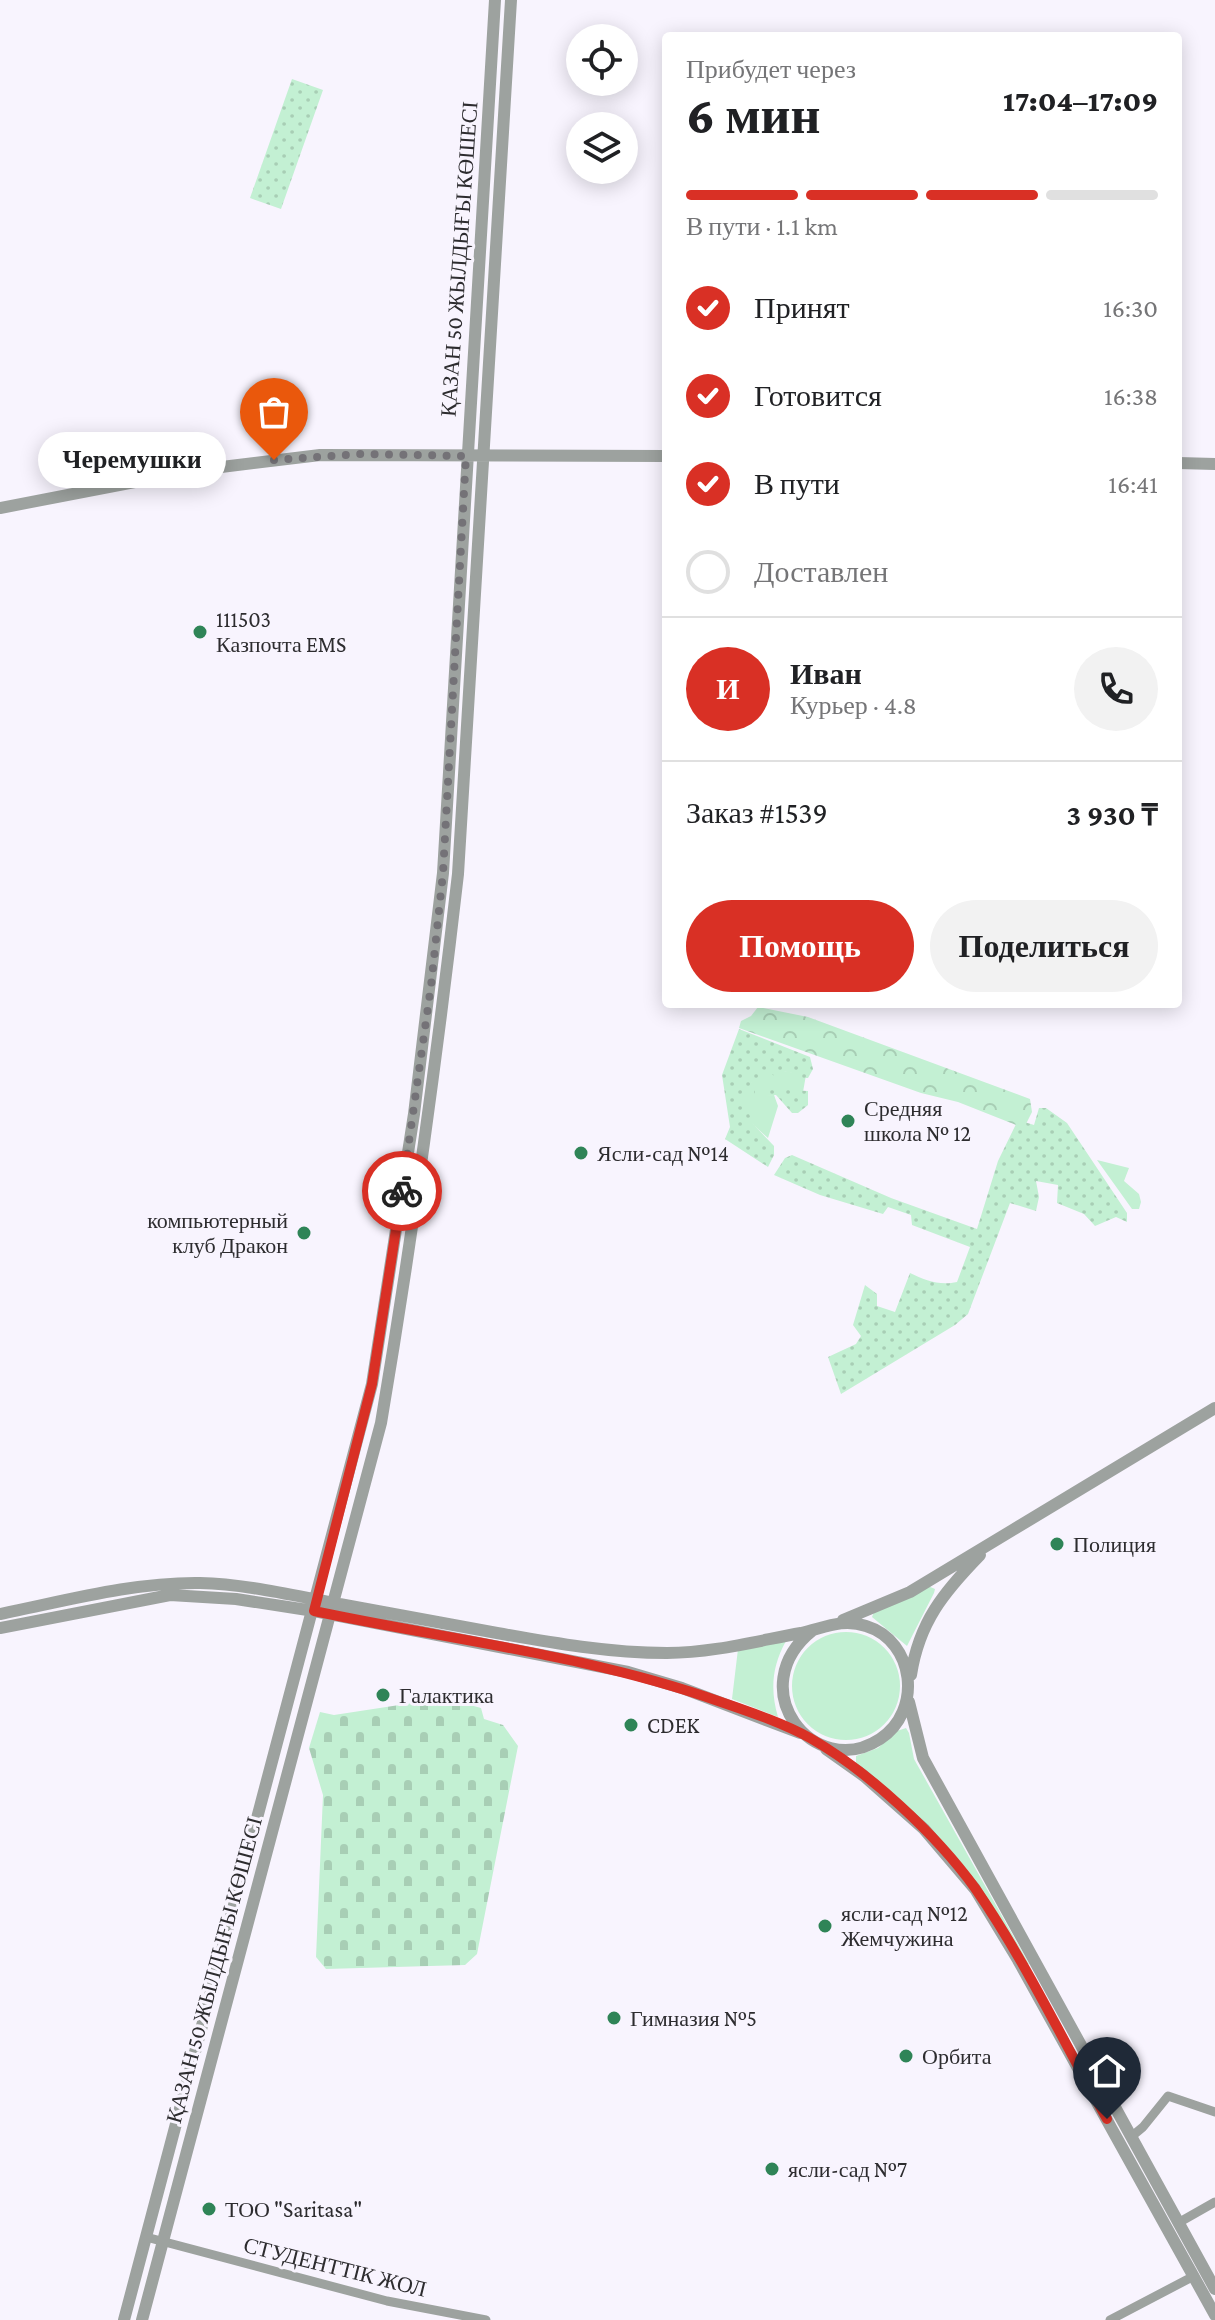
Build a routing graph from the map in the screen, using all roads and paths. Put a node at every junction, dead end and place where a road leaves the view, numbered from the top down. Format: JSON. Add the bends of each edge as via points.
{"nodes":[{"id":1,"x":495,"y":0,"type":"edge"},
{"id":2,"x":511,"y":0,"type":"edge"},
{"id":3,"x":477,"y":329,"type":"junction"},
{"id":4,"x":491,"y":330,"type":"junction"},
{"id":5,"x":466,"y":456,"type":"junction"},
{"id":6,"x":482,"y":456,"type":"junction"},
{"id":7,"x":662,"y":456,"type":"edge"},
{"id":8,"x":1182,"y":463,"type":"edge"},
{"id":9,"x":1215,"y":464,"type":"edge"},
{"id":10,"x":0,"y":508,"type":"edge"},
{"id":11,"x":463,"y":533,"type":"junction"},
{"id":12,"x":479,"y":534,"type":"junction"},
{"id":13,"x":446,"y":816,"type":"junction"},
{"id":14,"x":462,"y":817,"type":"junction"},
{"id":15,"x":386,"y":1295,"type":"junction"},
{"id":16,"x":402,"y":1298,"type":"junction"},
{"id":17,"x":1215,"y":1408,"type":"edge"},
{"id":18,"x":994,"y":1541,"type":"junction"},
{"id":19,"x":237,"y":1593,"type":"junction"},
{"id":20,"x":315,"y":1605,"type":"junction"},
{"id":21,"x":330,"y":1608,"type":"junction"},
{"id":22,"x":0,"y":1614,"type":"edge"},
{"id":23,"x":400,"y":1622,"type":"junction"},
{"id":24,"x":835,"y":1623,"type":"junction"},
{"id":25,"x":0,"y":1628,"type":"edge"},
{"id":26,"x":813,"y":1630,"type":"junction"},
{"id":27,"x":909,"y":1684,"type":"junction"},
{"id":28,"x":908,"y":1698,"type":"junction"},
{"id":29,"x":812,"y":1739,"type":"junction"},
{"id":30,"x":243,"y":1871,"type":"junction"},
{"id":31,"x":260,"y":1875,"type":"junction"},
{"id":32,"x":199,"y":2040,"type":"junction"},
{"id":33,"x":215,"y":2044,"type":"junction"},
{"id":34,"x":1215,"y":2112,"type":"edge"},
{"id":35,"x":1125,"y":2140,"type":"junction"},
{"id":36,"x":1215,"y":2202,"type":"edge"},
{"id":37,"x":1178,"y":2223,"type":"junction"},
{"id":38,"x":146,"y":2237,"type":"junction"},
{"id":39,"x":162,"y":2241,"type":"junction"},
{"id":40,"x":1194,"y":2276,"type":"junction"},
{"id":41,"x":1215,"y":2289,"type":"edge"},
{"id":42,"x":1215,"y":2315,"type":"edge"},
{"id":43,"x":124,"y":2320,"type":"edge"},
{"id":44,"x":142,"y":2320,"type":"edge"},
{"id":45,"x":486,"y":2320,"type":"edge"},
{"id":46,"x":1110,"y":2320,"type":"edge"}],
"edges":[{"from":1,"to":3,"type":"street","name":"ҚАЗАН 50 ЖЫЛДЫҒЫ КӨШЕСІ"},
{"from":2,"to":4,"type":"street","name":"ҚАЗАН 50 ЖЫЛДЫҒЫ КӨШЕСІ"},
{"from":3,"to":4,"type":"street"},
{"from":3,"to":5,"type":"street","name":"ҚАЗАН 50 ЖЫЛДЫҒЫ КӨШЕСІ"},
{"from":4,"to":6,"type":"street","name":"ҚАЗАН 50 ЖЫЛДЫҒЫ КӨШЕСІ"},
{"from":5,"to":6,"type":"street"},
{"from":5,"to":10,"type":"street","via":[[362,454],[274,460]]},
{"from":5,"to":11,"type":"street","name":"ҚАЗАН 50 ЖЫЛДЫҒЫ КӨШЕСІ"},
{"from":6,"to":7,"type":"street"},
{"from":6,"to":12,"type":"street","name":"ҚАЗАН 50 ЖЫЛДЫҒЫ КӨШЕСІ"},
{"from":8,"to":9,"type":"street"},
{"from":11,"to":12,"type":"street"},
{"from":11,"to":13,"type":"street","name":"ҚАЗАН 50 ЖЫЛДЫҒЫ КӨШЕСІ"},
{"from":12,"to":14,"type":"street","name":"ҚАЗАН 50 ЖЫЛДЫҒЫ КӨШЕСІ"},
{"from":13,"to":14,"type":"street"},
{"from":13,"to":15,"type":"street","name":"ҚАЗАН 50 ЖЫЛДЫҒЫ КӨШЕСІ","via":[[438,930]]},
{"from":14,"to":16,"type":"street","name":"ҚАЗАН 50 ЖЫЛДЫҒЫ КӨШЕСІ","via":[[449,962]]},
{"from":15,"to":16,"type":"street"},
{"from":15,"to":20,"type":"street","name":"ҚАЗАН 50 ЖЫЛДЫҒЫ КӨШЕСІ","via":[[372,1384]]},
{"from":16,"to":21,"type":"street","name":"ҚАЗАН 50 ЖЫЛДЫҒЫ КӨШЕСІ","via":[[381,1423]]},
{"from":17,"to":18,"type":"street"},
{"from":18,"to":24,"type":"street","via":[[910,1592]]},
{"from":18,"to":27,"type":"street","via":[[933,1608]]},
{"from":19,"to":20,"type":"street"},
{"from":19,"to":22,"type":"street","via":[[204,1583],[171,1583]]},
{"from":19,"to":25,"type":"street","via":[[170,1595]]},
{"from":20,"to":21,"type":"street"},
{"from":20,"to":30,"type":"street","name":"ҚАЗАН 50 ЖЫЛДЫҒЫ КӨШЕСІ"},
{"from":21,"to":23,"type":"street"},
{"from":21,"to":31,"type":"street","name":"ҚАЗАН 50 ЖЫЛДЫҒЫ КӨШЕСІ"},
{"from":23,"to":26,"type":"street","via":[[640,1653],[716,1649]]},
{"from":23,"to":29,"type":"street","via":[[628,1672]]},
{"from":24,"to":26,"type":"street"},
{"from":24,"to":27,"type":"street","via":[[862,1624],[886,1636],[902,1658]]},
{"from":26,"to":29,"type":"street","via":[[789,1656],[782,1682],[786,1708]]},
{"from":27,"to":28,"type":"street"},
{"from":28,"to":29,"type":"street","via":[[893,1728],[873,1742],[849,1749]]},
{"from":28,"to":35,"type":"street","via":[[923,1758]]},
{"from":29,"to":35,"type":"street","via":[[924,1829],[975,1889]]},
{"from":30,"to":31,"type":"street"},
{"from":30,"to":32,"type":"street","name":"ҚАЗАН 50 ЖЫЛДЫҒЫ КӨШЕСІ"},
{"from":31,"to":33,"type":"street","name":"ҚАЗАН 50 ЖЫЛДЫҒЫ КӨШЕСІ"},
{"from":32,"to":33,"type":"street"},
{"from":32,"to":38,"type":"street","name":"ҚАЗАН 50 ЖЫЛДЫҒЫ КӨШЕСІ"},
{"from":33,"to":39,"type":"street","name":"ҚАЗАН 50 ЖЫЛДЫҒЫ КӨШЕСІ"},
{"from":34,"to":35,"type":"street","via":[[1168,2096]]},
{"from":35,"to":37,"type":"street"},
{"from":35,"to":40,"type":"street"},
{"from":36,"to":37,"type":"street"},
{"from":37,"to":41,"type":"street"},
{"from":38,"to":39,"type":"street","name":"СТУДЕНТТІК ЖОЛ"},
{"from":38,"to":43,"type":"street"},
{"from":39,"to":44,"type":"street","name":"ҚАЗАН 50 ЖЫЛДЫҒЫ КӨШЕСІ"},
{"from":39,"to":45,"type":"street","name":"СТУДЕНТТІК ЖОЛ","via":[[387,2301]]},
{"from":40,"to":42,"type":"street"},
{"from":40,"to":46,"type":"street"}]}
